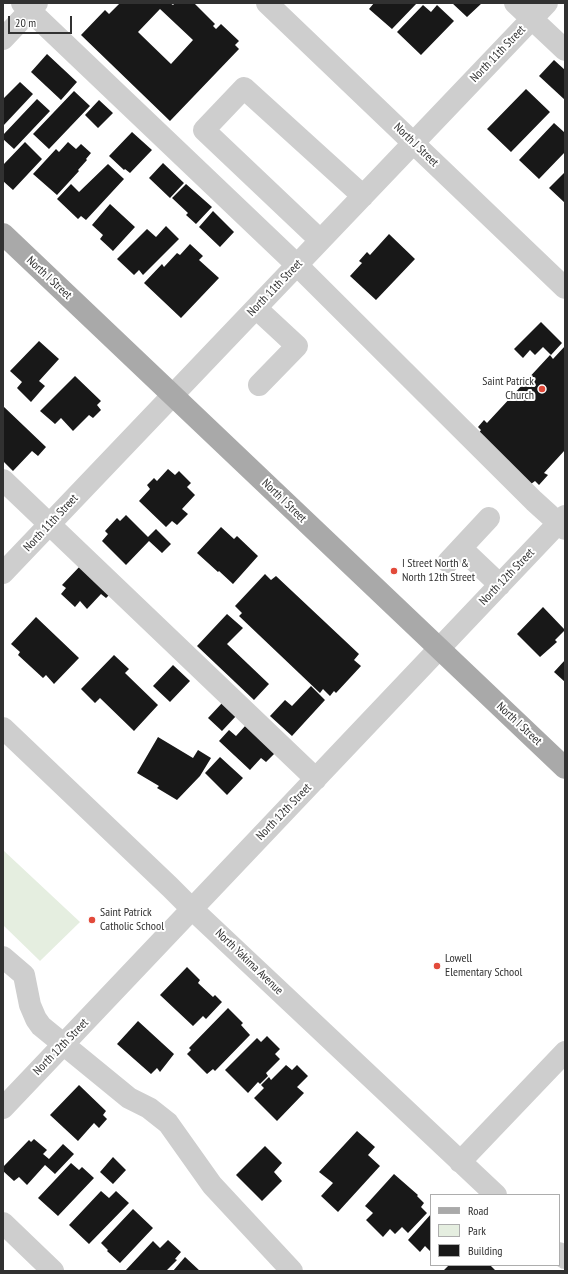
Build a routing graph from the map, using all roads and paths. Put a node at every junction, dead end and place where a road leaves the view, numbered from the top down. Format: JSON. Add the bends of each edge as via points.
{"nodes":[{"id":1,"x":267,"y":3,"type":"edge"},
{"id":2,"x":515,"y":3,"type":"edge"},
{"id":3,"x":546,"y":3,"type":"edge"},
{"id":4,"x":30,"y":6,"type":"edge"},
{"id":5,"x":532,"y":19,"type":"junction"},
{"id":6,"x":3,"y":39,"type":"edge"},
{"id":7,"x":565,"y":50,"type":"edge"},
{"id":8,"x":414,"y":143,"type":"junction"},
{"id":9,"x":363,"y":196,"type":"junction"},
{"id":10,"x":3,"y":234,"type":"edge"},
{"id":11,"x":320,"y":240,"type":"junction"},
{"id":12,"x":297,"y":265,"type":"junction"},
{"id":13,"x":565,"y":288,"type":"edge"},
{"id":14,"x":256,"y":308,"type":"junction"},
{"id":15,"x":259,"y":385,"type":"dead end"},
{"id":16,"x":173,"y":395,"type":"junction"},
{"id":17,"x":3,"y":480,"type":"edge"},
{"id":18,"x":489,"y":518,"type":"dead end"},
{"id":19,"x":563,"y":523,"type":"edge"},
{"id":20,"x":50,"y":524,"type":"junction"},
{"id":21,"x":3,"y":574,"type":"edge"},
{"id":22,"x":500,"y":585,"type":"junction"},
{"id":23,"x":440,"y":648,"type":"junction"},
{"id":24,"x":3,"y":728,"type":"edge"},
{"id":25,"x":565,"y":768,"type":"edge"},
{"id":26,"x":316,"y":779,"type":"junction"},
{"id":27,"x":192,"y":909,"type":"junction"},
{"id":28,"x":3,"y":957,"type":"edge"},
{"id":29,"x":63,"y":1044,"type":"junction"},
{"id":30,"x":565,"y":1052,"type":"edge"},
{"id":31,"x":3,"y":1108,"type":"edge"},
{"id":32,"x":460,"y":1162,"type":"junction"},
{"id":33,"x":495,"y":1194,"type":"edge"},
{"id":34,"x":3,"y":1223,"type":"edge"},
{"id":35,"x":565,"y":1267,"type":"edge"},
{"id":36,"x":53,"y":1271,"type":"edge"},
{"id":37,"x":292,"y":1271,"type":"edge"},
{"id":38,"x":564,"y":1271,"type":"edge"}],
"edges":[{"from":1,"to":8,"type":"street","name":"North J Street"},
{"from":2,"to":5,"type":"street"},
{"from":3,"to":5,"type":"street","name":"North 11th Street"},
{"from":4,"to":6,"type":"street"},
{"from":4,"to":12,"type":"street"},
{"from":5,"to":7,"type":"street"},
{"from":5,"to":8,"type":"street","name":"North 11th Street"},
{"from":8,"to":9,"type":"street","name":"North 11th Street"},
{"from":8,"to":13,"type":"street","name":"North J Street"},
{"from":9,"to":11,"type":"street","name":"North 11th Street"},
{"from":9,"to":11,"type":"street","via":[[244,88],[204,130]]},
{"from":10,"to":16,"type":"main road","name":"North I Street"},
{"from":11,"to":12,"type":"street","name":"North 11th Street"},
{"from":12,"to":14,"type":"street","name":"North 11th Street"},
{"from":12,"to":19,"type":"street","via":[[534,501]]},
{"from":14,"to":15,"type":"street","via":[[297,346]]},
{"from":14,"to":16,"type":"street","name":"North 11th Street"},
{"from":16,"to":20,"type":"street","name":"North 11th Street"},
{"from":16,"to":23,"type":"main road","name":"North I Street"},
{"from":17,"to":20,"type":"street"},
{"from":18,"to":22,"type":"street","via":[[454,555]]},
{"from":19,"to":22,"type":"street","name":"North 12th Street"},
{"from":20,"to":21,"type":"street","name":"North 11th Street"},
{"from":20,"to":26,"type":"street"},
{"from":22,"to":23,"type":"street","name":"North 12th Street"},
{"from":23,"to":25,"type":"main road","name":"North I Street"},
{"from":23,"to":26,"type":"street","name":"North 12th Street"},
{"from":24,"to":27,"type":"street","name":"North Yakima Avenue"},
{"from":26,"to":27,"type":"street","name":"North 12th Street"},
{"from":27,"to":29,"type":"street","name":"North 12th Street"},
{"from":27,"to":32,"type":"street","name":"North Yakima Avenue"},
{"from":28,"to":29,"type":"street","via":[[24,975],[30,1005],[36,1019]]},
{"from":29,"to":31,"type":"street","name":"North 12th Street"},
{"from":29,"to":37,"type":"street","via":[[129,1098],[149,1108],[168,1123],[212,1185]]},
{"from":30,"to":32,"type":"street"},
{"from":32,"to":33,"type":"street","name":"North Yakima Avenue"},
{"from":34,"to":36,"type":"street"},
{"from":35,"to":38,"type":"street"}]}
